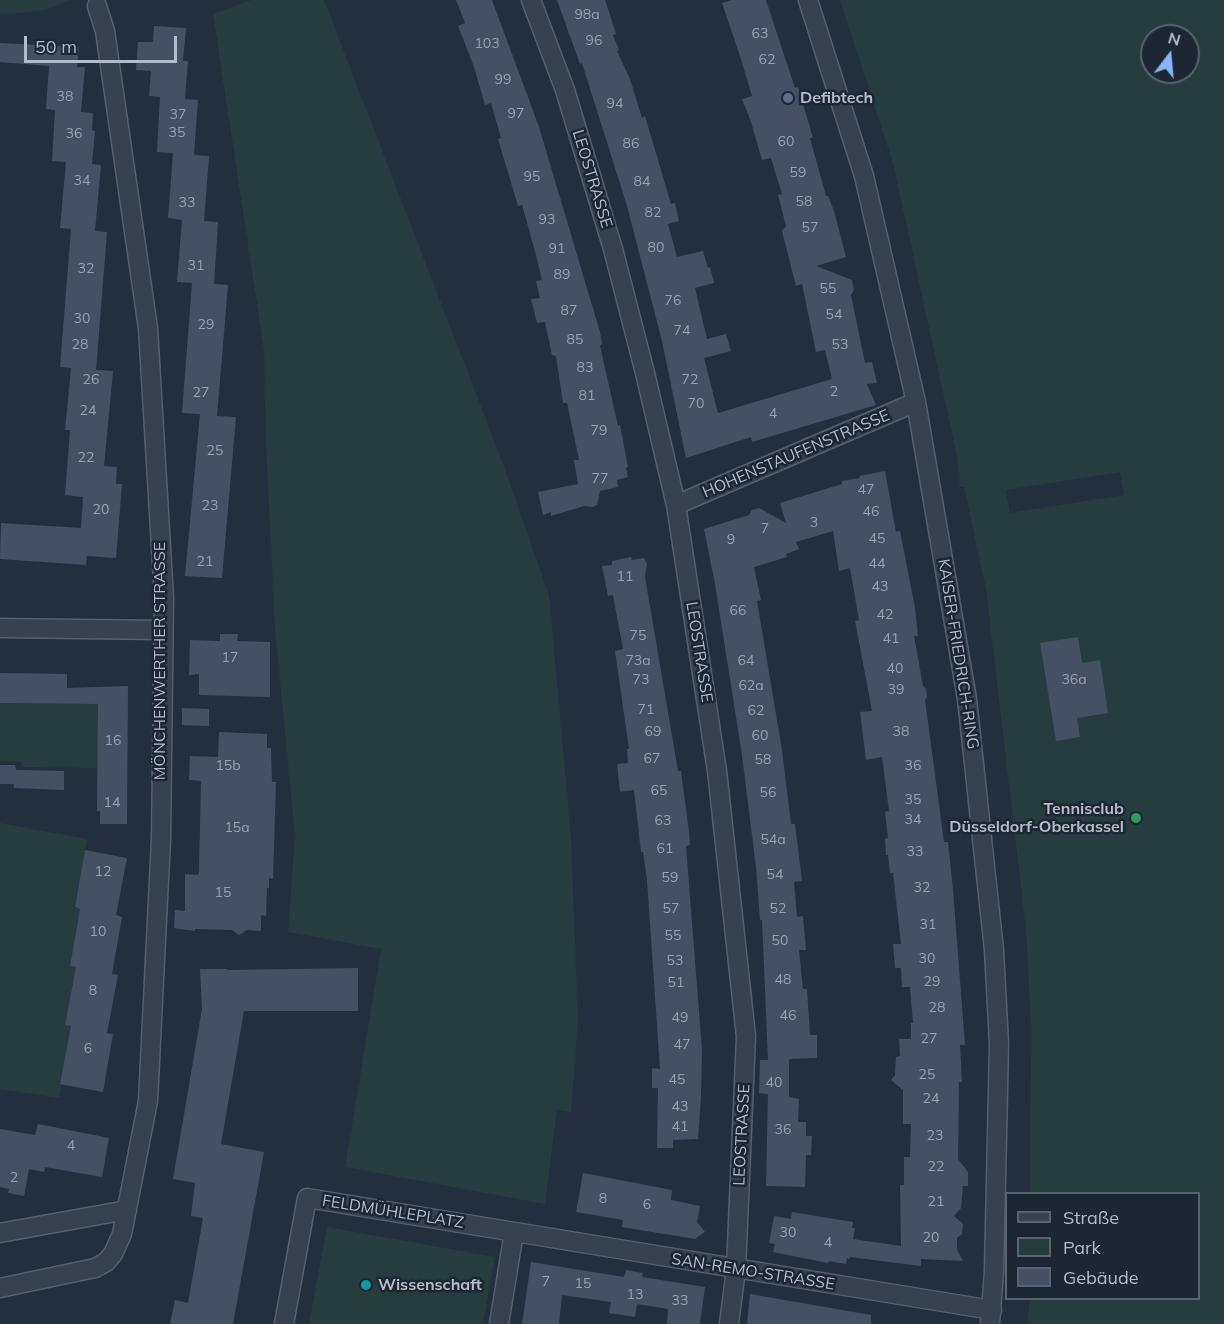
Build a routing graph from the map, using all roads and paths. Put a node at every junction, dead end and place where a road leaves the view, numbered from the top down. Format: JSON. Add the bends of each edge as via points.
{"nodes":[{"id":1,"x":531,"y":0,"type":"edge"},
{"id":2,"x":808,"y":0,"type":"edge"},
{"id":3,"x":97,"y":6,"type":"dead end"},
{"id":4,"x":916,"y":402,"type":"junction"},
{"id":5,"x":676,"y":506,"type":"junction"},
{"id":6,"x":0,"y":628,"type":"edge"},
{"id":7,"x":162,"y":630,"type":"junction"},
{"id":8,"x":127,"y":1210,"type":"junction"},
{"id":9,"x":514,"y":1232,"type":"junction"},
{"id":10,"x":0,"y":1233,"type":"edge"},
{"id":11,"x":736,"y":1269,"type":"junction"},
{"id":12,"x":0,"y":1288,"type":"edge"},
{"id":13,"x":991,"y":1317,"type":"edge"},
{"id":14,"x":284,"y":1324,"type":"edge"},
{"id":15,"x":499,"y":1324,"type":"edge"},
{"id":16,"x":729,"y":1324,"type":"edge"}],
"edges":[{"from":1,"to":5,"type":"street","name":"LEOSTRASSE","via":[[565,90],[613,249]]},
{"from":2,"to":4,"type":"street","name":"KAISER-FRIEDRICH-RING","via":[[864,176]]},
{"from":3,"to":7,"type":"street","name":"MÖNCHENWERTHER STRASSE","via":[[105,31],[148,328],[164,598]]},
{"from":4,"to":5,"type":"street","name":"HOHENSTAUFENSTRASSE"},
{"from":4,"to":13,"type":"street","name":"KAISER-FRIEDRICH-RING","via":[[966,699],[994,950],[999,1044]]},
{"from":5,"to":11,"type":"street","name":"LEOSTRASSE","via":[[717,771],[746,1036]]},
{"from":6,"to":7,"type":"street"},
{"from":7,"to":8,"type":"street","name":"MÖNCHENWERTHER STRASSE","via":[[161,839],[148,1101]]},
{"from":8,"to":10,"type":"street"},
{"from":8,"to":12,"type":"street","name":"MÖNCHENWERTHER STRASSE","via":[[122,1234],[106,1262]]},
{"from":9,"to":11,"type":"street","name":"SAN-REMO-STRASSE"},
{"from":9,"to":14,"type":"street","name":"FELDMÜHLEPLATZ","via":[[307,1198]]},
{"from":9,"to":15,"type":"street"},
{"from":11,"to":13,"type":"street","name":"SAN-REMO-STRASSE"},
{"from":11,"to":16,"type":"street","name":"LEOSTRASSE"}]}
